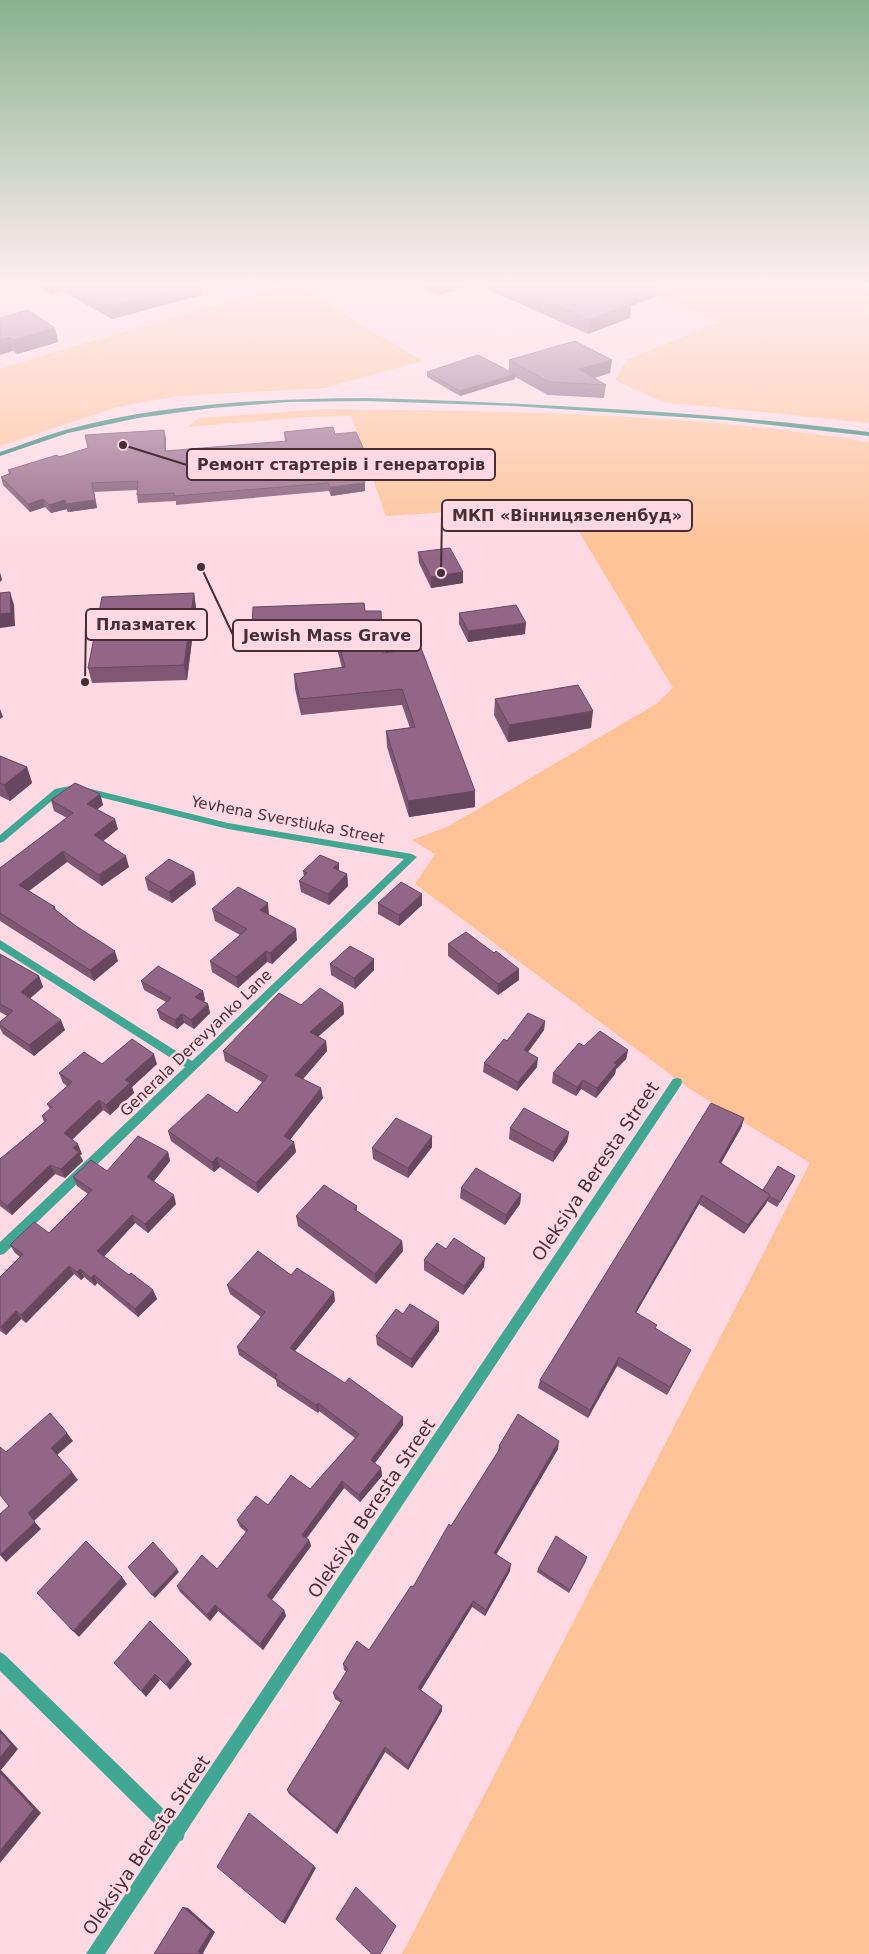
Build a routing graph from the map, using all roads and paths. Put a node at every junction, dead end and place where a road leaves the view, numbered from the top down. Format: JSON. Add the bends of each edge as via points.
{"nodes":[{"id":1,"x":869,"y":434,"type":"edge"},
{"id":2,"x":0,"y":454,"type":"edge"},
{"id":3,"x":0,"y":840,"type":"edge"},
{"id":4,"x":412,"y":857,"type":"joint"},
{"id":5,"x":0,"y":944,"type":"edge"},
{"id":6,"x":193,"y":1067,"type":"junction"},
{"id":7,"x":677,"y":1082,"type":"dead end"},
{"id":8,"x":0,"y":1250,"type":"edge"},
{"id":9,"x":0,"y":1660,"type":"edge"},
{"id":10,"x":177,"y":1834,"type":"junction"},
{"id":11,"x":95,"y":1954,"type":"edge"}],
"edges":[{"from":1,"to":2,"type":"main road","via":[[712,416],[518,404],[325,401],[250,404],[122,418]]},
{"from":3,"to":4,"type":"street","name":"Yevhena Sverstiuka Street","via":[[58,791],[75,788],[228,826]]},
{"from":4,"to":6,"type":"street","name":"Generala Derevyanko Lane"},
{"from":5,"to":6,"type":"street"},
{"from":6,"to":8,"type":"street","name":"Generala Derevyanko Lane"},
{"from":7,"to":10,"type":"street","name":"Oleksiya Beresta Street"},
{"from":9,"to":10,"type":"street"},
{"from":10,"to":11,"type":"street","name":"Oleksiya Beresta Street"}]}
